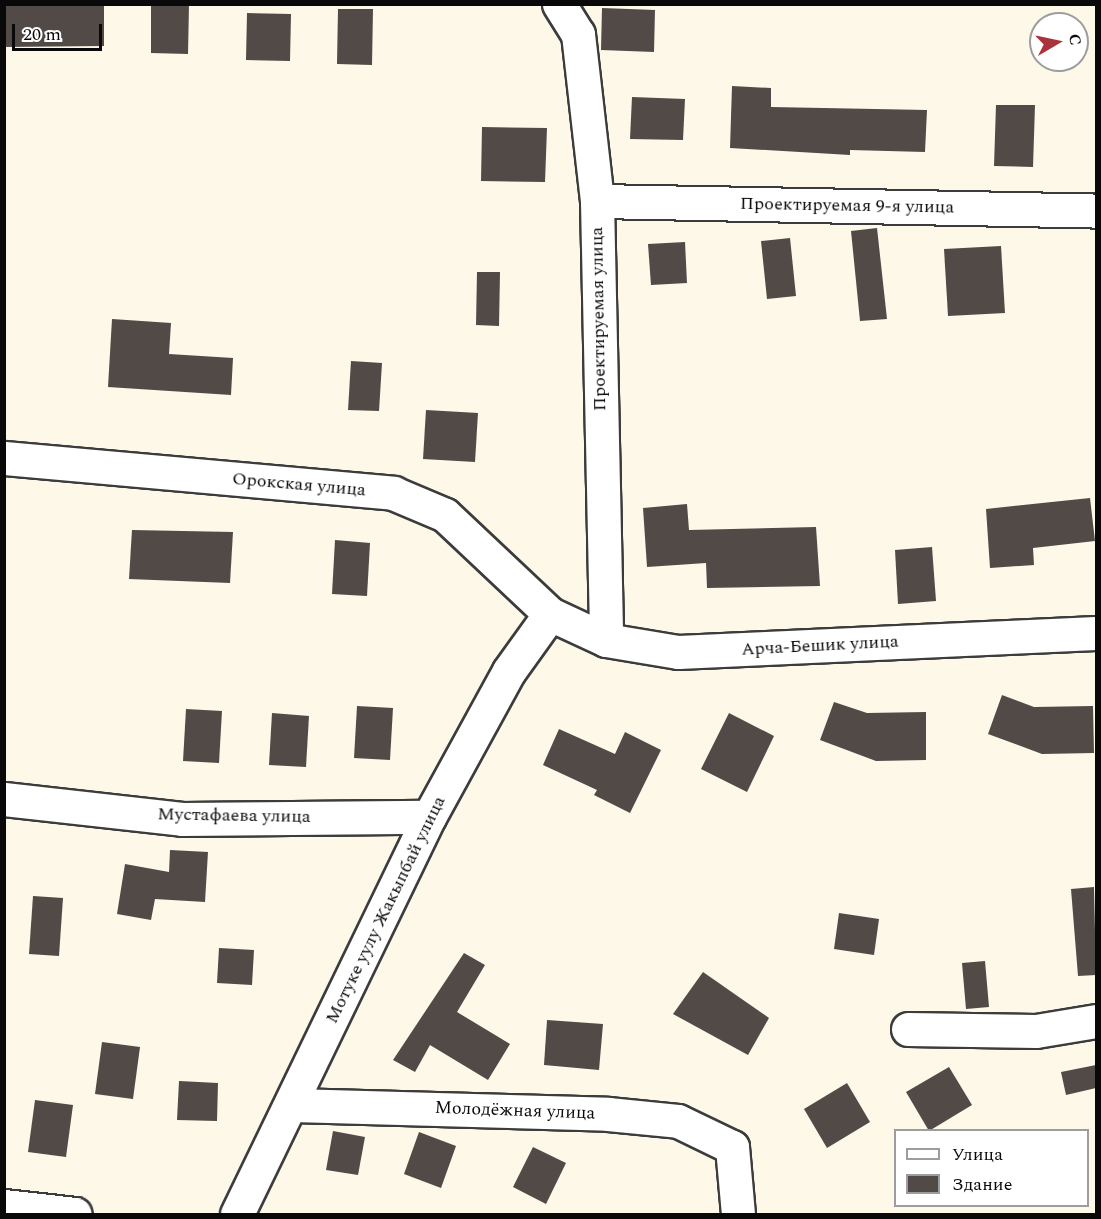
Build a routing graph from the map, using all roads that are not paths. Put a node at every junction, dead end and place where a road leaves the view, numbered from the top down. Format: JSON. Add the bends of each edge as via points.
{"nodes":[{"id":1,"x":559,"y":4,"type":"edge"},
{"id":2,"x":597,"y":201,"type":"junction"},
{"id":3,"x":1096,"y":211,"type":"edge"},
{"id":4,"x":4,"y":458,"type":"edge"},
{"id":5,"x":550,"y":614,"type":"junction"},
{"id":6,"x":1096,"y":633,"type":"edge"},
{"id":7,"x":606,"y":639,"type":"junction"},
{"id":8,"x":4,"y":799,"type":"edge"},
{"id":9,"x":429,"y":817,"type":"junction"},
{"id":10,"x":1096,"y":1021,"type":"edge"},
{"id":11,"x":908,"y":1029,"type":"dead end"},
{"id":12,"x":292,"y":1105,"type":"junction"},
{"id":13,"x":4,"y":1206,"type":"edge"},
{"id":14,"x":75,"y":1215,"type":"edge"},
{"id":15,"x":237,"y":1215,"type":"edge"},
{"id":16,"x":738,"y":1215,"type":"edge"}],
"edges":[{"from":1,"to":2,"type":"street","name":"Проектируемая улица","via":[[578,34]]},
{"from":2,"to":3,"type":"street","name":"Проектируемая 9-я улица"},
{"from":2,"to":7,"type":"street","name":"Проектируемая улица"},
{"from":4,"to":5,"type":"street","name":"Орокская улица","via":[[393,493],[445,515]]},
{"from":5,"to":7,"type":"street","name":"Арча-Бешик улица"},
{"from":5,"to":9,"type":"street","name":"Мотуке уулу Жакыпбай улица","via":[[509,671]]},
{"from":6,"to":7,"type":"street","name":"Арча-Бешик улица","via":[[678,652]]},
{"from":8,"to":9,"type":"street","name":"Мустафаева улица","via":[[182,819]]},
{"from":9,"to":12,"type":"street","name":"Мотуке уулу Жакыпбай улица"},
{"from":10,"to":11,"type":"street","via":[[1036,1031]]},
{"from":12,"to":15,"type":"street","name":"Мотуке уулу Жакыпбай улица"},
{"from":12,"to":16,"type":"street","name":"Молодёжная улица","via":[[608,1114],[678,1121],[732,1147]]},
{"from":13,"to":14,"type":"street"}]}
